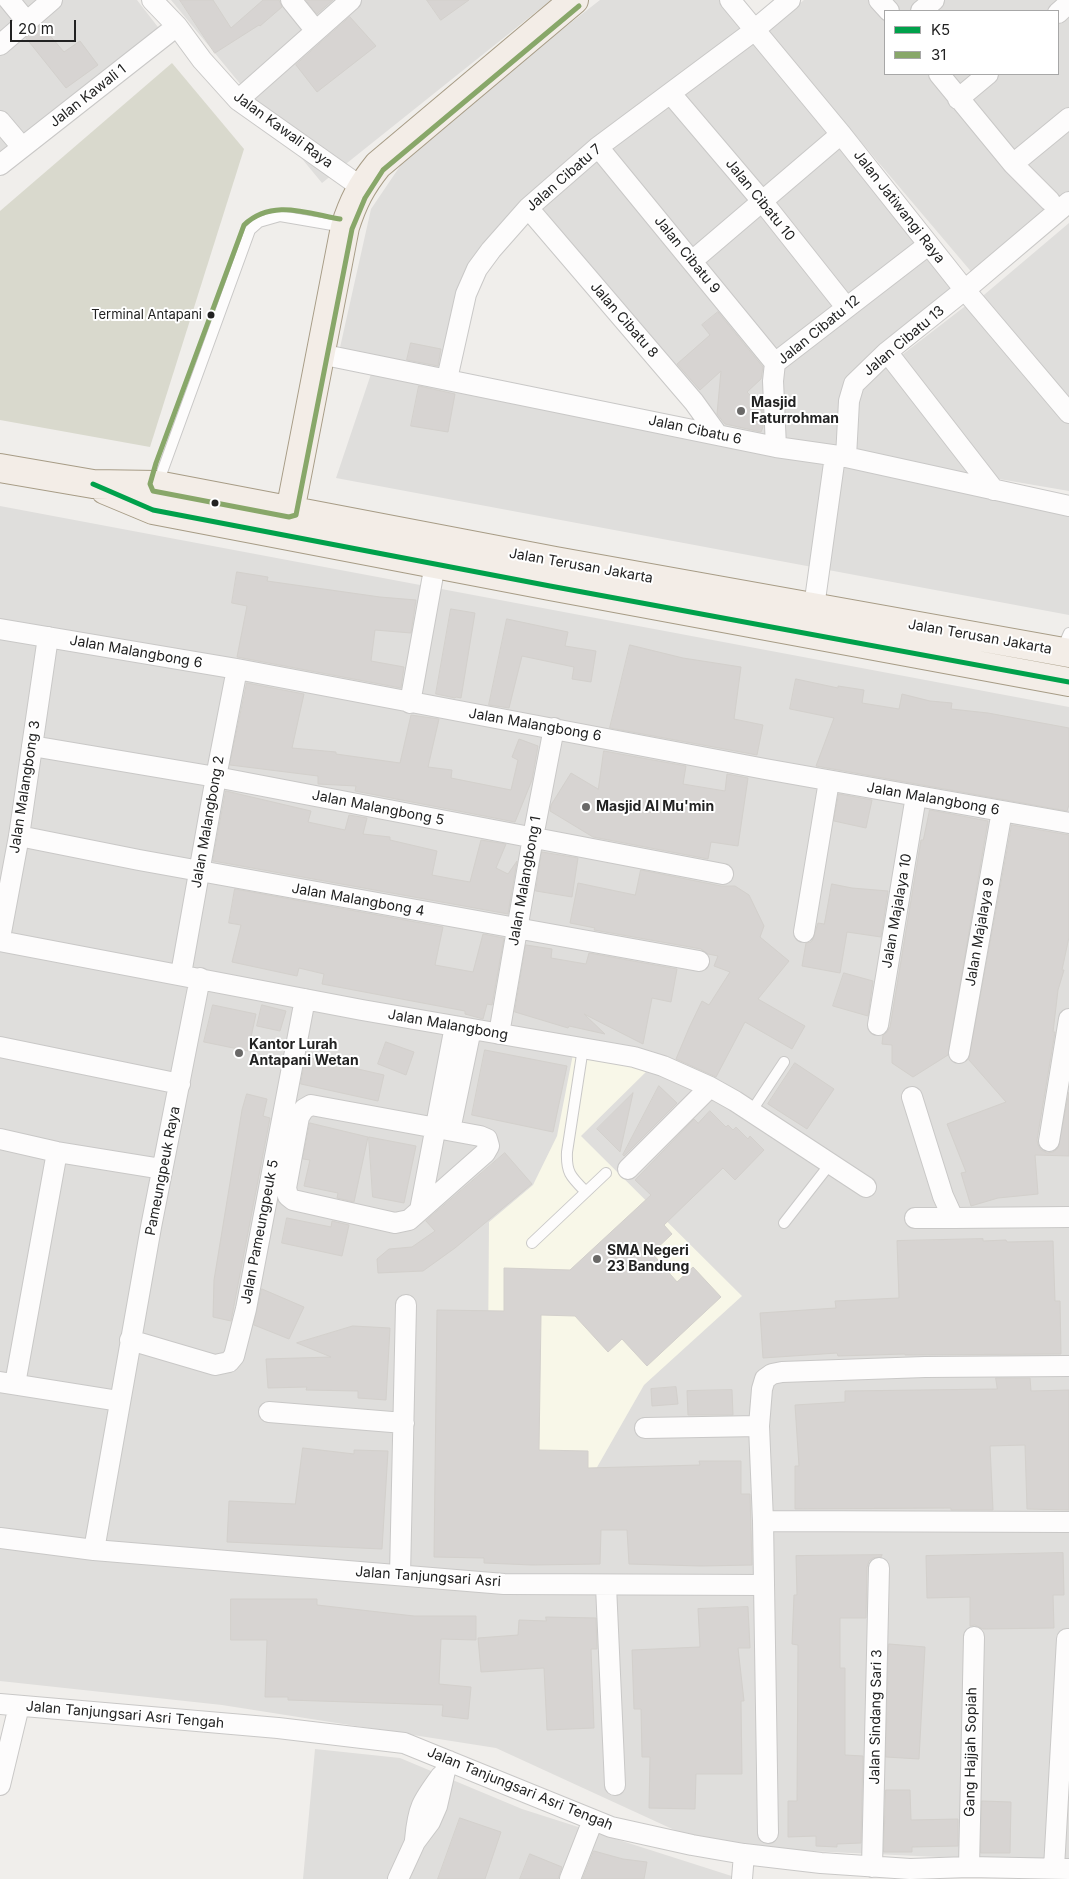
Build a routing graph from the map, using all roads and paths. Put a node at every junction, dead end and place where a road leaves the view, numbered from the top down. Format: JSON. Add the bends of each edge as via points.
{"nodes":[{"id":1,"x":9,"y":0,"type":"edge"},
{"id":2,"x":52,"y":0,"type":"edge"},
{"id":3,"x":152,"y":0,"type":"edge"},
{"id":4,"x":290,"y":0,"type":"edge"},
{"id":5,"x":351,"y":0,"type":"edge"},
{"id":6,"x":574,"y":0,"type":"edge"},
{"id":7,"x":730,"y":0,"type":"edge"},
{"id":8,"x":790,"y":0,"type":"edge"},
{"id":9,"x":879,"y":0,"type":"edge"},
{"id":10,"x":934,"y":0,"type":"edge"},
{"id":11,"x":1069,"y":3,"type":"edge"},
{"id":12,"x":888,"y":10,"type":"edge"},
{"id":13,"x":922,"y":10,"type":"edge"},
{"id":14,"x":1059,"y":12,"type":"edge"},
{"id":15,"x":27,"y":22,"type":"junction"},
{"id":16,"x":177,"y":26,"type":"junction"},
{"id":17,"x":755,"y":30,"type":"junction"},
{"id":18,"x":316,"y":31,"type":"junction"},
{"id":19,"x":0,"y":45,"type":"edge"},
{"id":20,"x":940,"y":75,"type":"edge"},
{"id":21,"x":987,"y":75,"type":"edge"},
{"id":22,"x":671,"y":94,"type":"junction"},
{"id":23,"x":958,"y":99,"type":"junction"},
{"id":24,"x":238,"y":100,"type":"junction"},
{"id":25,"x":1069,"y":118,"type":"edge"},
{"id":26,"x":0,"y":121,"type":"edge"},
{"id":27,"x":842,"y":134,"type":"junction"},
{"id":28,"x":598,"y":147,"type":"junction"},
{"id":29,"x":22,"y":148,"type":"junction"},
{"id":30,"x":1013,"y":164,"type":"junction"},
{"id":31,"x":0,"y":165,"type":"edge"},
{"id":32,"x":361,"y":187,"type":"junction"},
{"id":33,"x":762,"y":201,"type":"junction"},
{"id":34,"x":528,"y":208,"type":"junction"},
{"id":35,"x":1062,"y":209,"type":"edge"},
{"id":36,"x":345,"y":227,"type":"junction"},
{"id":37,"x":928,"y":245,"type":"junction"},
{"id":38,"x":692,"y":261,"type":"junction"},
{"id":39,"x":964,"y":290,"type":"junction"},
{"id":40,"x":846,"y":307,"type":"junction"},
{"id":41,"x":887,"y":352,"type":"junction"},
{"id":42,"x":320,"y":354,"type":"junction"},
{"id":43,"x":775,"y":363,"type":"junction"},
{"id":44,"x":447,"y":379,"type":"junction"},
{"id":45,"x":1069,"y":414,"type":"edge"},
{"id":46,"x":717,"y":434,"type":"junction"},
{"id":47,"x":776,"y":447,"type":"junction"},
{"id":48,"x":840,"y":457,"type":"junction"},
{"id":49,"x":0,"y":468,"type":"edge"},
{"id":50,"x":994,"y":490,"type":"junction"},
{"id":51,"x":155,"y":497,"type":"junction"},
{"id":52,"x":1069,"y":506,"type":"edge"},
{"id":53,"x":288,"y":522,"type":"junction"},
{"id":54,"x":436,"y":564,"type":"junction"},
{"id":55,"x":553,"y":574,"type":"junction"},
{"id":56,"x":814,"y":608,"type":"junction"},
{"id":57,"x":0,"y":629,"type":"edge"},
{"id":58,"x":48,"y":637,"type":"junction"},
{"id":59,"x":1066,"y":646,"type":"edge"},
{"id":60,"x":237,"y":669,"type":"junction"},
{"id":61,"x":1069,"y":682,"type":"edge"},
{"id":62,"x":410,"y":702,"type":"junction"},
{"id":63,"x":554,"y":728,"type":"junction"},
{"id":64,"x":32,"y":746,"type":"junction"},
{"id":65,"x":216,"y":777,"type":"junction"},
{"id":66,"x":829,"y":781,"type":"junction"},
{"id":67,"x":916,"y":796,"type":"junction"},
{"id":68,"x":1002,"y":811,"type":"junction"},
{"id":69,"x":1069,"y":823,"type":"edge"},
{"id":70,"x":18,"y":836,"type":"junction"},
{"id":71,"x":533,"y":837,"type":"junction"},
{"id":72,"x":199,"y":871,"type":"junction"},
{"id":73,"x":722,"y":874,"type":"dead end"},
{"id":74,"x":516,"y":929,"type":"junction"},
{"id":75,"x":804,"y":932,"type":"dead end"},
{"id":76,"x":0,"y":939,"type":"edge"},
{"id":77,"x":699,"y":961,"type":"dead end"},
{"id":78,"x":180,"y":974,"type":"junction"},
{"id":79,"x":200,"y":978,"type":"junction"},
{"id":80,"x":305,"y":999,"type":"junction"},
{"id":81,"x":1069,"y":1019,"type":"edge"},
{"id":82,"x":878,"y":1025,"type":"dead end"},
{"id":83,"x":463,"y":1027,"type":"junction"},
{"id":84,"x":499,"y":1034,"type":"junction"},
{"id":85,"x":0,"y":1048,"type":"edge"},
{"id":86,"x":583,"y":1048,"type":"junction"},
{"id":87,"x":959,"y":1053,"type":"dead end"},
{"id":88,"x":784,"y":1062,"type":"dead end"},
{"id":89,"x":180,"y":1084,"type":"junction"},
{"id":90,"x":710,"y":1087,"type":"junction"},
{"id":91,"x":912,"y":1098,"type":"dead end"},
{"id":92,"x":751,"y":1112,"type":"junction"},
{"id":93,"x":443,"y":1128,"type":"junction"},
{"id":94,"x":0,"y":1139,"type":"edge"},
{"id":95,"x":1049,"y":1141,"type":"dead end"},
{"id":96,"x":57,"y":1152,"type":"junction"},
{"id":97,"x":830,"y":1164,"type":"junction"},
{"id":98,"x":628,"y":1169,"type":"dead end"},
{"id":99,"x":162,"y":1170,"type":"junction"},
{"id":100,"x":606,"y":1173,"type":"dead end"},
{"id":101,"x":866,"y":1187,"type":"dead end"},
{"id":102,"x":586,"y":1192,"type":"junction"},
{"id":103,"x":420,"y":1210,"type":"junction"},
{"id":104,"x":1069,"y":1217,"type":"edge"},
{"id":105,"x":915,"y":1218,"type":"dead end"},
{"id":106,"x":953,"y":1218,"type":"junction"},
{"id":107,"x":784,"y":1223,"type":"dead end"},
{"id":108,"x":532,"y":1243,"type":"dead end"},
{"id":109,"x":406,"y":1306,"type":"dead end"},
{"id":110,"x":130,"y":1340,"type":"junction"},
{"id":111,"x":1069,"y":1366,"type":"edge"},
{"id":112,"x":7,"y":1383,"type":"edge"},
{"id":113,"x":119,"y":1401,"type":"junction"},
{"id":114,"x":269,"y":1412,"type":"dead end"},
{"id":115,"x":404,"y":1423,"type":"junction"},
{"id":116,"x":759,"y":1426,"type":"junction"},
{"id":117,"x":645,"y":1428,"type":"dead end"},
{"id":118,"x":764,"y":1521,"type":"junction"},
{"id":119,"x":1069,"y":1522,"type":"edge"},
{"id":120,"x":0,"y":1538,"type":"edge"},
{"id":121,"x":94,"y":1550,"type":"junction"},
{"id":122,"x":879,"y":1568,"type":"dead end"},
{"id":123,"x":400,"y":1576,"type":"junction"},
{"id":124,"x":763,"y":1585,"type":"junction"},
{"id":125,"x":606,"y":1586,"type":"junction"},
{"id":126,"x":974,"y":1637,"type":"dead end"},
{"id":127,"x":1069,"y":1639,"type":"edge"},
{"id":128,"x":10,"y":1705,"type":"edge"},
{"id":129,"x":447,"y":1766,"type":"junction"},
{"id":130,"x":0,"y":1785,"type":"edge"},
{"id":131,"x":615,"y":1785,"type":"dead end"},
{"id":132,"x":592,"y":1820,"type":"junction"},
{"id":133,"x":768,"y":1833,"type":"dead end"},
{"id":134,"x":743,"y":1865,"type":"edge"},
{"id":135,"x":872,"y":1867,"type":"junction"},
{"id":136,"x":969,"y":1867,"type":"junction"},
{"id":137,"x":1062,"y":1869,"type":"edge"},
{"id":138,"x":821,"y":1871,"type":"edge"},
{"id":139,"x":1024,"y":1873,"type":"edge"},
{"id":140,"x":910,"y":1874,"type":"edge"},
{"id":141,"x":398,"y":1879,"type":"edge"},
{"id":142,"x":570,"y":1879,"type":"edge"}],
"edges":[{"from":1,"to":15,"type":"street"},
{"from":2,"to":15,"type":"street"},
{"from":3,"to":16,"type":"street","name":"Jalan Kawali Raya"},
{"from":4,"to":18,"type":"street"},
{"from":5,"to":18,"type":"street"},
{"from":6,"to":32,"type":"main road","via":[[378,166]]},
{"from":7,"to":17,"type":"street","name":"Jalan Jatiwangi Raya"},
{"from":8,"to":17,"type":"street","name":"Jalan Cibatu 7"},
{"from":9,"to":12,"type":"street"},
{"from":10,"to":13,"type":"street"},
{"from":11,"to":14,"type":"street"},
{"from":15,"to":19,"type":"street"},
{"from":16,"to":24,"type":"street","name":"Jalan Kawali Raya"},
{"from":16,"to":29,"type":"street","name":"Jalan Kawali 1"},
{"from":17,"to":22,"type":"street","name":"Jalan Cibatu 7"},
{"from":17,"to":27,"type":"street","name":"Jalan Jatiwangi Raya"},
{"from":18,"to":24,"type":"street"},
{"from":20,"to":23,"type":"street"},
{"from":21,"to":23,"type":"street"},
{"from":22,"to":28,"type":"street","name":"Jalan Cibatu 7"},
{"from":22,"to":33,"type":"street","name":"Jalan Cibatu 10"},
{"from":23,"to":30,"type":"street"},
{"from":24,"to":32,"type":"street","name":"Jalan Kawali Raya"},
{"from":25,"to":30,"type":"street"},
{"from":26,"to":29,"type":"street"},
{"from":27,"to":33,"type":"street"},
{"from":27,"to":37,"type":"street","name":"Jalan Jatiwangi Raya"},
{"from":28,"to":34,"type":"street","name":"Jalan Cibatu 7"},
{"from":28,"to":38,"type":"street","name":"Jalan Cibatu 9"},
{"from":29,"to":31,"type":"street","name":"Jalan Kawali 1"},
{"from":30,"to":35,"type":"street"},
{"from":32,"to":36,"type":"main road"},
{"from":33,"to":38,"type":"street"},
{"from":33,"to":40,"type":"street","name":"Jalan Cibatu 10"},
{"from":34,"to":44,"type":"street","name":"Jalan Cibatu 7","via":[[477,269],[466,294]]},
{"from":34,"to":46,"type":"street","name":"Jalan Cibatu 8","via":[[694,402]]},
{"from":35,"to":39,"type":"street","name":"Jalan Cibatu 13"},
{"from":36,"to":42,"type":"main road"},
{"from":36,"to":51,"type":"lane","via":[[280,216],[259,222],[250,230],[163,466]]},
{"from":37,"to":39,"type":"street","name":"Jalan Jatiwangi Raya"},
{"from":37,"to":40,"type":"street","name":"Jalan Cibatu 12"},
{"from":38,"to":43,"type":"street","name":"Jalan Cibatu 9"},
{"from":39,"to":41,"type":"street","name":"Jalan Cibatu 13"},
{"from":39,"to":45,"type":"street","name":"Jalan Jatiwangi Raya"},
{"from":40,"to":43,"type":"street","name":"Jalan Cibatu 12"},
{"from":41,"to":48,"type":"street","name":"Jalan Cibatu 13","via":[[854,384]]},
{"from":41,"to":50,"type":"street"},
{"from":42,"to":44,"type":"street","name":"Jalan Cibatu 6"},
{"from":42,"to":53,"type":"main road"},
{"from":43,"to":47,"type":"street","name":"Jalan Cibatu 12"},
{"from":44,"to":46,"type":"street","name":"Jalan Cibatu 6"},
{"from":46,"to":47,"type":"street","name":"Jalan Cibatu 6"},
{"from":47,"to":48,"type":"street","name":"Jalan Cibatu 6"},
{"from":48,"to":50,"type":"street","name":"Jalan Cibatu 6"},
{"from":48,"to":56,"type":"street","name":"Jalan Cibatu 13"},
{"from":49,"to":51,"type":"main road","name":"Jalan Terusan Jakarta"},
{"from":50,"to":52,"type":"street","name":"Jalan Cibatu 6"},
{"from":51,"to":53,"type":"main road","name":"Jalan Terusan Jakarta"},
{"from":53,"to":54,"type":"main road","name":"Jalan Terusan Jakarta"},
{"from":53,"to":55,"type":"main road","name":"Jalan Terusan Jakarta"},
{"from":54,"to":55,"type":"main road","name":"Jalan Terusan Jakarta"},
{"from":54,"to":62,"type":"street"},
{"from":55,"to":56,"type":"main road","name":"Jalan Terusan Jakarta"},
{"from":55,"to":61,"type":"main road","name":"Jalan Terusan Jakarta"},
{"from":56,"to":59,"type":"main road","name":"Jalan Terusan Jakarta"},
{"from":57,"to":58,"type":"street","name":"Jalan Malangbong 6"},
{"from":58,"to":60,"type":"street","name":"Jalan Malangbong 6"},
{"from":58,"to":64,"type":"street","name":"Jalan Malangbong 3"},
{"from":60,"to":62,"type":"street","name":"Jalan Malangbong 6"},
{"from":60,"to":65,"type":"street","name":"Jalan Malangbong 2"},
{"from":62,"to":63,"type":"street","name":"Jalan Malangbong 6"},
{"from":63,"to":66,"type":"street","name":"Jalan Malangbong 6"},
{"from":63,"to":71,"type":"street","name":"Jalan Malangbong 1"},
{"from":64,"to":65,"type":"street","name":"Jalan Malangbong 5"},
{"from":64,"to":70,"type":"street","name":"Jalan Malangbong 3"},
{"from":65,"to":71,"type":"street","name":"Jalan Malangbong 5"},
{"from":65,"to":72,"type":"street","name":"Jalan Malangbong 2"},
{"from":66,"to":67,"type":"street","name":"Jalan Malangbong 6"},
{"from":66,"to":75,"type":"street"},
{"from":67,"to":68,"type":"street","name":"Jalan Malangbong 6"},
{"from":67,"to":82,"type":"street","name":"Jalan Majalaya 10"},
{"from":68,"to":69,"type":"street","name":"Jalan Malangbong 6"},
{"from":68,"to":87,"type":"street","name":"Jalan Majalaya 9"},
{"from":70,"to":72,"type":"street","name":"Jalan Malangbong 4"},
{"from":70,"to":76,"type":"street","name":"Jalan Malangbong 3"},
{"from":71,"to":73,"type":"street","name":"Jalan Malangbong 5"},
{"from":71,"to":74,"type":"street","name":"Jalan Malangbong 1"},
{"from":72,"to":74,"type":"street","name":"Jalan Malangbong 4"},
{"from":72,"to":78,"type":"street","name":"Jalan Malangbong 2"},
{"from":74,"to":77,"type":"street","name":"Jalan Malangbong 4"},
{"from":74,"to":84,"type":"street","name":"Jalan Malangbong 1"},
{"from":76,"to":78,"type":"street","name":"Jalan Malangbong"},
{"from":78,"to":79,"type":"street","name":"Jalan Malangbong"},
{"from":79,"to":80,"type":"street","name":"Jalan Malangbong"},
{"from":79,"to":89,"type":"street","name":"Pameungpeuk Raya"},
{"from":80,"to":83,"type":"street","name":"Jalan Malangbong"},
{"from":80,"to":110,"type":"street","name":"Jalan Pameungpeuk 5","via":[[246,1309],[234,1356],[229,1362],[215,1365]]},
{"from":81,"to":95,"type":"street"},
{"from":83,"to":84,"type":"street","name":"Jalan Malangbong"},
{"from":83,"to":93,"type":"street"},
{"from":84,"to":86,"type":"street","name":"Jalan Malangbong"},
{"from":85,"to":89,"type":"street"},
{"from":86,"to":90,"type":"street","name":"Jalan Malangbong","via":[[634,1057]]},
{"from":86,"to":102,"type":"lane","via":[[566,1166],[571,1177]]},
{"from":88,"to":92,"type":"lane"},
{"from":89,"to":99,"type":"street","name":"Pameungpeuk Raya"},
{"from":90,"to":92,"type":"street","name":"Jalan Malangbong"},
{"from":90,"to":98,"type":"street"},
{"from":91,"to":106,"type":"street"},
{"from":92,"to":97,"type":"street","name":"Jalan Malangbong"},
{"from":93,"to":103,"type":"street"},
{"from":93,"to":103,"type":"street","via":[[487,1139],[489,1146]]},
{"from":93,"to":103,"type":"street","via":[[311,1105],[299,1117],[286,1188],[293,1200],[395,1223],[409,1220]]},
{"from":94,"to":96,"type":"street"},
{"from":96,"to":99,"type":"street"},
{"from":96,"to":112,"type":"street"},
{"from":97,"to":101,"type":"street","name":"Jalan Malangbong"},
{"from":97,"to":107,"type":"lane"},
{"from":99,"to":110,"type":"street","name":"Pameungpeuk Raya"},
{"from":100,"to":102,"type":"lane"},
{"from":102,"to":108,"type":"lane"},
{"from":104,"to":106,"type":"street"},
{"from":105,"to":106,"type":"street"},
{"from":109,"to":115,"type":"street"},
{"from":110,"to":113,"type":"street","name":"Pameungpeuk Raya"},
{"from":111,"to":116,"type":"street","via":[[782,1372],[765,1379]]},
{"from":112,"to":113,"type":"street"},
{"from":113,"to":121,"type":"street"},
{"from":114,"to":115,"type":"street"},
{"from":115,"to":123,"type":"street"},
{"from":116,"to":117,"type":"street"},
{"from":116,"to":118,"type":"street"},
{"from":118,"to":119,"type":"street"},
{"from":118,"to":124,"type":"street"},
{"from":120,"to":121,"type":"street","name":"Jalan Tanjungsari Asri"},
{"from":121,"to":123,"type":"street","name":"Jalan Tanjungsari Asri"},
{"from":122,"to":135,"type":"street","name":"Jalan Sindang Sari 3"},
{"from":123,"to":125,"type":"street","name":"Jalan Tanjungsari Asri","via":[[504,1584]]},
{"from":124,"to":125,"type":"street","name":"Jalan Tanjungsari Asri"},
{"from":124,"to":133,"type":"street"},
{"from":125,"to":131,"type":"street"},
{"from":126,"to":136,"type":"street","name":"Gang Hajjah Sopiah"},
{"from":127,"to":137,"type":"street"},
{"from":128,"to":129,"type":"street","name":"Jalan Tanjungsari Asri Tengah","via":[[278,1728],[404,1743]]},
{"from":128,"to":130,"type":"street"},
{"from":129,"to":132,"type":"street","name":"Jalan Tanjungsari Asri Tengah"},
{"from":129,"to":141,"type":"street","via":[[438,1806],[415,1842]]},
{"from":132,"to":134,"type":"street","name":"Jalan Tanjungsari Asri Tengah","via":[[692,1845]]},
{"from":132,"to":142,"type":"street"},
{"from":134,"to":138,"type":"street","name":"Jalan Tanjungsari Asri Tengah"},
{"from":135,"to":138,"type":"street","name":"Jalan Tanjungsari Asri Tengah"},
{"from":135,"to":140,"type":"street","name":"Jalan Tanjungsari Asri Tengah"},
{"from":136,"to":139,"type":"street","name":"Jalan Tanjungsari Asri Tengah"},
{"from":136,"to":140,"type":"street","name":"Jalan Tanjungsari Asri Tengah"},
{"from":137,"to":139,"type":"street","name":"Jalan Tanjungsari Asri Tengah"}]}
